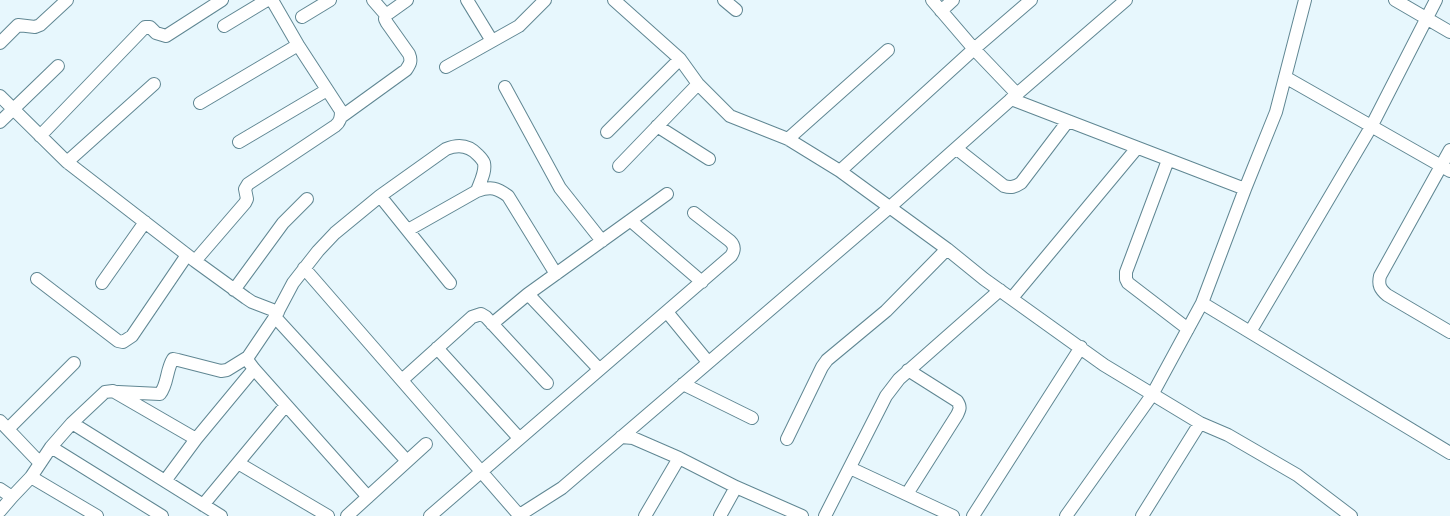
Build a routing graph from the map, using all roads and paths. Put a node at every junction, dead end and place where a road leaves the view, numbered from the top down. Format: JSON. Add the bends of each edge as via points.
{"nodes":[{"id":1,"x":66,"y":0,"type":"edge"},
{"id":2,"x":222,"y":0,"type":"edge"},
{"id":3,"x":267,"y":0,"type":"edge"},
{"id":4,"x":272,"y":0,"type":"edge"},
{"id":5,"x":330,"y":0,"type":"edge"},
{"id":6,"x":373,"y":0,"type":"edge"},
{"id":7,"x":407,"y":0,"type":"edge"},
{"id":8,"x":467,"y":0,"type":"edge"},
{"id":9,"x":545,"y":0,"type":"edge"},
{"id":10,"x":614,"y":0,"type":"edge"},
{"id":11,"x":724,"y":0,"type":"edge"},
{"id":12,"x":932,"y":0,"type":"edge"},
{"id":13,"x":953,"y":0,"type":"edge"},
{"id":14,"x":1031,"y":0,"type":"edge"},
{"id":15,"x":1126,"y":0,"type":"edge"},
{"id":16,"x":1305,"y":0,"type":"edge"},
{"id":17,"x":1395,"y":0,"type":"edge"},
{"id":18,"x":1436,"y":0,"type":"edge"},
{"id":19,"x":736,"y":10,"type":"dead end"},
{"id":20,"x":941,"y":11,"type":"junction"},
{"id":21,"x":386,"y":15,"type":"junction"},
{"id":22,"x":302,"y":17,"type":"dead end"},
{"id":23,"x":1426,"y":18,"type":"junction"},
{"id":24,"x":224,"y":26,"type":"dead end"},
{"id":25,"x":1450,"y":32,"type":"edge"},
{"id":26,"x":492,"y":41,"type":"junction"},
{"id":27,"x":0,"y":43,"type":"edge"},
{"id":28,"x":298,"y":45,"type":"junction"},
{"id":29,"x":974,"y":49,"type":"junction"},
{"id":30,"x":888,"y":50,"type":"dead end"},
{"id":31,"x":680,"y":59,"type":"junction"},
{"id":32,"x":58,"y":66,"type":"dead end"},
{"id":33,"x":446,"y":68,"type":"dead end"},
{"id":34,"x":1285,"y":77,"type":"junction"},
{"id":35,"x":154,"y":84,"type":"dead end"},
{"id":36,"x":698,"y":84,"type":"junction"},
{"id":37,"x":505,"y":87,"type":"dead end"},
{"id":38,"x":327,"y":90,"type":"junction"},
{"id":39,"x":0,"y":96,"type":"edge"},
{"id":40,"x":1014,"y":97,"type":"junction"},
{"id":41,"x":200,"y":103,"type":"dead end"},
{"id":42,"x":13,"y":109,"type":"junction"},
{"id":43,"x":341,"y":117,"type":"junction"},
{"id":44,"x":1068,"y":121,"type":"junction"},
{"id":45,"x":0,"y":122,"type":"edge"},
{"id":46,"x":658,"y":126,"type":"junction"},
{"id":47,"x":1371,"y":127,"type":"junction"},
{"id":48,"x":607,"y":132,"type":"dead end"},
{"id":49,"x":40,"y":136,"type":"junction"},
{"id":50,"x":788,"y":139,"type":"junction"},
{"id":51,"x":239,"y":142,"type":"dead end"},
{"id":52,"x":1137,"y":148,"type":"junction"},
{"id":53,"x":957,"y":149,"type":"junction"},
{"id":54,"x":1450,"y":150,"type":"edge"},
{"id":55,"x":709,"y":159,"type":"dead end"},
{"id":56,"x":1168,"y":160,"type":"junction"},
{"id":57,"x":67,"y":162,"type":"junction"},
{"id":58,"x":620,"y":166,"type":"dead end"},
{"id":59,"x":1446,"y":169,"type":"edge"},
{"id":60,"x":840,"y":171,"type":"junction"},
{"id":61,"x":1245,"y":189,"type":"junction"},
{"id":62,"x":478,"y":191,"type":"junction"},
{"id":63,"x":668,"y":194,"type":"dead end"},
{"id":64,"x":380,"y":196,"type":"junction"},
{"id":65,"x":307,"y":199,"type":"dead end"},
{"id":66,"x":890,"y":207,"type":"junction"},
{"id":67,"x":694,"y":213,"type":"dead end"},
{"id":68,"x":631,"y":221,"type":"junction"},
{"id":69,"x":145,"y":222,"type":"junction"},
{"id":70,"x":408,"y":230,"type":"junction"},
{"id":71,"x":602,"y":241,"type":"junction"},
{"id":72,"x":947,"y":249,"type":"junction"},
{"id":73,"x":191,"y":258,"type":"junction"},
{"id":74,"x":304,"y":268,"type":"junction"},
{"id":75,"x":556,"y":274,"type":"junction"},
{"id":76,"x":37,"y":279,"type":"dead end"},
{"id":77,"x":702,"y":282,"type":"junction"},
{"id":78,"x":102,"y":283,"type":"dead end"},
{"id":79,"x":450,"y":283,"type":"dead end"},
{"id":80,"x":234,"y":290,"type":"junction"},
{"id":81,"x":1000,"y":290,"type":"junction"},
{"id":82,"x":528,"y":294,"type":"junction"},
{"id":83,"x":1012,"y":298,"type":"junction"},
{"id":84,"x":1202,"y":304,"type":"junction"},
{"id":85,"x":667,"y":312,"type":"junction"},
{"id":86,"x":276,"y":314,"type":"junction"},
{"id":87,"x":492,"y":324,"type":"junction"},
{"id":88,"x":1188,"y":329,"type":"junction"},
{"id":89,"x":1250,"y":332,"type":"junction"},
{"id":90,"x":1450,"y":332,"type":"edge"},
{"id":91,"x":1080,"y":347,"type":"junction"},
{"id":92,"x":437,"y":348,"type":"junction"},
{"id":93,"x":248,"y":357,"type":"junction"},
{"id":94,"x":708,"y":362,"type":"junction"},
{"id":95,"x":74,"y":363,"type":"dead end"},
{"id":96,"x":254,"y":369,"type":"junction"},
{"id":97,"x":599,"y":369,"type":"junction"},
{"id":98,"x":908,"y":370,"type":"junction"},
{"id":99,"x":402,"y":380,"type":"junction"},
{"id":100,"x":547,"y":383,"type":"dead end"},
{"id":101,"x":683,"y":384,"type":"junction"},
{"id":102,"x":113,"y":391,"type":"junction"},
{"id":103,"x":1152,"y":395,"type":"junction"},
{"id":104,"x":286,"y":405,"type":"junction"},
{"id":105,"x":752,"y":418,"type":"dead end"},
{"id":106,"x":72,"y":423,"type":"junction"},
{"id":107,"x":1200,"y":423,"type":"junction"},
{"id":108,"x":4,"y":425,"type":"edge"},
{"id":109,"x":519,"y":438,"type":"junction"},
{"id":110,"x":630,"y":438,"type":"junction"},
{"id":111,"x":196,"y":439,"type":"junction"},
{"id":112,"x":787,"y":439,"type":"dead end"},
{"id":113,"x":426,"y":444,"type":"dead end"},
{"id":114,"x":51,"y":447,"type":"junction"},
{"id":115,"x":1450,"y":453,"type":"edge"},
{"id":116,"x":679,"y":458,"type":"junction"},
{"id":117,"x":407,"y":461,"type":"junction"},
{"id":118,"x":40,"y":463,"type":"junction"},
{"id":119,"x":238,"y":463,"type":"junction"},
{"id":120,"x":850,"y":468,"type":"junction"},
{"id":121,"x":481,"y":471,"type":"junction"},
{"id":122,"x":31,"y":477,"type":"junction"},
{"id":123,"x":165,"y":481,"type":"junction"},
{"id":124,"x":736,"y":487,"type":"junction"},
{"id":125,"x":0,"y":489,"type":"edge"},
{"id":126,"x":907,"y":494,"type":"junction"},
{"id":127,"x":12,"y":497,"type":"junction"},
{"id":128,"x":368,"y":497,"type":"junction"},
{"id":129,"x":203,"y":505,"type":"junction"},
{"id":130,"x":0,"y":511,"type":"edge"},
{"id":131,"x":148,"y":513,"type":"edge"},
{"id":132,"x":97,"y":516,"type":"edge"},
{"id":133,"x":162,"y":516,"type":"edge"},
{"id":134,"x":221,"y":516,"type":"edge"},
{"id":135,"x":328,"y":516,"type":"edge"},
{"id":136,"x":347,"y":516,"type":"edge"},
{"id":137,"x":430,"y":516,"type":"edge"},
{"id":138,"x":519,"y":516,"type":"edge"},
{"id":139,"x":645,"y":516,"type":"edge"},
{"id":140,"x":720,"y":516,"type":"edge"},
{"id":141,"x":802,"y":516,"type":"edge"},
{"id":142,"x":825,"y":516,"type":"edge"},
{"id":143,"x":953,"y":516,"type":"edge"},
{"id":144,"x":973,"y":516,"type":"edge"},
{"id":145,"x":1066,"y":516,"type":"edge"},
{"id":146,"x":1142,"y":516,"type":"edge"},
{"id":147,"x":1352,"y":516,"type":"edge"}],
"edges":[{"from":1,"to":27,"type":"street","via":[[40,25],[18,26]]},
{"from":2,"to":49,"type":"street","via":[[166,36],[145,27]]},
{"from":3,"to":24,"type":"street"},
{"from":4,"to":28,"type":"street"},
{"from":5,"to":22,"type":"street"},
{"from":6,"to":21,"type":"street"},
{"from":7,"to":21,"type":"street"},
{"from":8,"to":26,"type":"street"},
{"from":9,"to":26,"type":"street","via":[[519,26]]},
{"from":10,"to":31,"type":"street"},
{"from":11,"to":19,"type":"street"},
{"from":12,"to":20,"type":"street"},
{"from":13,"to":20,"type":"street"},
{"from":14,"to":29,"type":"street"},
{"from":15,"to":40,"type":"street"},
{"from":16,"to":34,"type":"street"},
{"from":17,"to":23,"type":"street"},
{"from":18,"to":23,"type":"street"},
{"from":20,"to":29,"type":"street"},
{"from":21,"to":43,"type":"street","via":[[387,24],[409,54],[410,66]]},
{"from":23,"to":25,"type":"street"},
{"from":23,"to":47,"type":"street"},
{"from":26,"to":33,"type":"street"},
{"from":28,"to":38,"type":"street"},
{"from":28,"to":41,"type":"street"},
{"from":29,"to":40,"type":"street"},
{"from":29,"to":60,"type":"street"},
{"from":30,"to":50,"type":"street"},
{"from":31,"to":36,"type":"street"},
{"from":31,"to":48,"type":"street"},
{"from":32,"to":42,"type":"street"},
{"from":34,"to":47,"type":"street"},
{"from":34,"to":61,"type":"street","via":[[1276,112]]},
{"from":35,"to":57,"type":"street"},
{"from":36,"to":46,"type":"street"},
{"from":36,"to":50,"type":"street","via":[[730,116]]},
{"from":37,"to":71,"type":"street","via":[[560,188]]},
{"from":38,"to":43,"type":"street","via":[[341,111]]},
{"from":38,"to":51,"type":"street"},
{"from":39,"to":42,"type":"street"},
{"from":40,"to":44,"type":"street"},
{"from":40,"to":53,"type":"street"},
{"from":42,"to":45,"type":"street"},
{"from":42,"to":49,"type":"street"},
{"from":43,"to":73,"type":"street","via":[[335,126],[248,184],[244,189],[247,198],[245,203]]},
{"from":44,"to":52,"type":"street"},
{"from":44,"to":53,"type":"street","via":[[1021,183],[1010,188]]},
{"from":46,"to":55,"type":"street"},
{"from":46,"to":58,"type":"street"},
{"from":47,"to":59,"type":"street"},
{"from":47,"to":89,"type":"street"},
{"from":49,"to":57,"type":"street"},
{"from":50,"to":60,"type":"street"},
{"from":52,"to":56,"type":"street"},
{"from":52,"to":83,"type":"street"},
{"from":53,"to":66,"type":"street"},
{"from":54,"to":59,"type":"street"},
{"from":56,"to":61,"type":"street"},
{"from":56,"to":88,"type":"street","via":[[1126,272],[1126,278],[1128,283]]},
{"from":57,"to":69,"type":"street"},
{"from":59,"to":90,"type":"street","via":[[1380,276],[1378,284],[1387,294]]},
{"from":60,"to":66,"type":"street"},
{"from":61,"to":84,"type":"street"},
{"from":62,"to":64,"type":"street","via":[[484,163],[476,153],[461,145],[446,149]]},
{"from":62,"to":70,"type":"street"},
{"from":62,"to":75,"type":"street","via":[[498,189],[508,196]]},
{"from":63,"to":68,"type":"street"},
{"from":64,"to":70,"type":"street"},
{"from":64,"to":74,"type":"street","via":[[335,233]]},
{"from":65,"to":80,"type":"street","via":[[283,223]]},
{"from":66,"to":72,"type":"street"},
{"from":66,"to":94,"type":"street"},
{"from":67,"to":77,"type":"street","via":[[734,245],[732,256]]},
{"from":68,"to":71,"type":"street"},
{"from":68,"to":77,"type":"street"},
{"from":69,"to":73,"type":"street"},
{"from":69,"to":78,"type":"street"},
{"from":70,"to":79,"type":"street"},
{"from":71,"to":75,"type":"street"},
{"from":72,"to":81,"type":"street"},
{"from":72,"to":112,"type":"street","via":[[886,311],[827,360]]},
{"from":73,"to":76,"type":"street","via":[[132,336],[123,342],[118,341]]},
{"from":73,"to":80,"type":"street"},
{"from":74,"to":86,"type":"street"},
{"from":74,"to":99,"type":"street"},
{"from":75,"to":82,"type":"street"},
{"from":77,"to":85,"type":"street"},
{"from":80,"to":86,"type":"street"},
{"from":81,"to":83,"type":"street"},
{"from":81,"to":98,"type":"street"},
{"from":82,"to":87,"type":"street"},
{"from":82,"to":97,"type":"street"},
{"from":83,"to":91,"type":"street"},
{"from":84,"to":88,"type":"street"},
{"from":84,"to":89,"type":"street"},
{"from":85,"to":94,"type":"street"},
{"from":85,"to":97,"type":"street"},
{"from":86,"to":93,"type":"street"},
{"from":86,"to":117,"type":"street"},
{"from":87,"to":92,"type":"street","via":[[481,314],[472,317]]},
{"from":87,"to":100,"type":"street"},
{"from":88,"to":103,"type":"street"},
{"from":89,"to":115,"type":"street"},
{"from":91,"to":103,"type":"street"},
{"from":91,"to":144,"type":"street"},
{"from":92,"to":99,"type":"street"},
{"from":92,"to":109,"type":"street"},
{"from":93,"to":96,"type":"street"},
{"from":93,"to":102,"type":"street","via":[[221,371],[172,360],[164,390],[160,394]]},
{"from":94,"to":101,"type":"street"},
{"from":95,"to":108,"type":"street"},
{"from":96,"to":104,"type":"street"},
{"from":96,"to":111,"type":"street"},
{"from":97,"to":109,"type":"street"},
{"from":98,"to":120,"type":"street","via":[[886,396]]},
{"from":98,"to":126,"type":"street","via":[[957,401],[960,409]]},
{"from":99,"to":121,"type":"street"},
{"from":101,"to":105,"type":"street"},
{"from":101,"to":110,"type":"street"},
{"from":102,"to":106,"type":"street","via":[[105,392]]},
{"from":102,"to":111,"type":"street"},
{"from":103,"to":107,"type":"street"},
{"from":103,"to":145,"type":"street"},
{"from":104,"to":119,"type":"street"},
{"from":104,"to":128,"type":"street"},
{"from":106,"to":114,"type":"street"},
{"from":106,"to":123,"type":"street"},
{"from":107,"to":146,"type":"street"},
{"from":107,"to":147,"type":"street","via":[[1228,435],[1297,475]]},
{"from":108,"to":118,"type":"street"},
{"from":109,"to":121,"type":"street"},
{"from":110,"to":116,"type":"street"},
{"from":110,"to":138,"type":"street"},
{"from":111,"to":123,"type":"street"},
{"from":113,"to":117,"type":"street"},
{"from":114,"to":118,"type":"street"},
{"from":114,"to":131,"type":"street"},
{"from":116,"to":124,"type":"street"},
{"from":116,"to":139,"type":"street"},
{"from":117,"to":128,"type":"street"},
{"from":118,"to":122,"type":"street"},
{"from":119,"to":129,"type":"street"},
{"from":119,"to":135,"type":"street"},
{"from":120,"to":126,"type":"street"},
{"from":120,"to":142,"type":"street"},
{"from":121,"to":137,"type":"street"},
{"from":121,"to":138,"type":"street"},
{"from":122,"to":127,"type":"street"},
{"from":122,"to":132,"type":"street"},
{"from":123,"to":129,"type":"street"},
{"from":124,"to":140,"type":"street"},
{"from":124,"to":141,"type":"street"},
{"from":125,"to":127,"type":"street"},
{"from":126,"to":143,"type":"street"},
{"from":127,"to":130,"type":"street"},
{"from":128,"to":136,"type":"street"},
{"from":129,"to":134,"type":"street"},
{"from":131,"to":133,"type":"street"}]}
